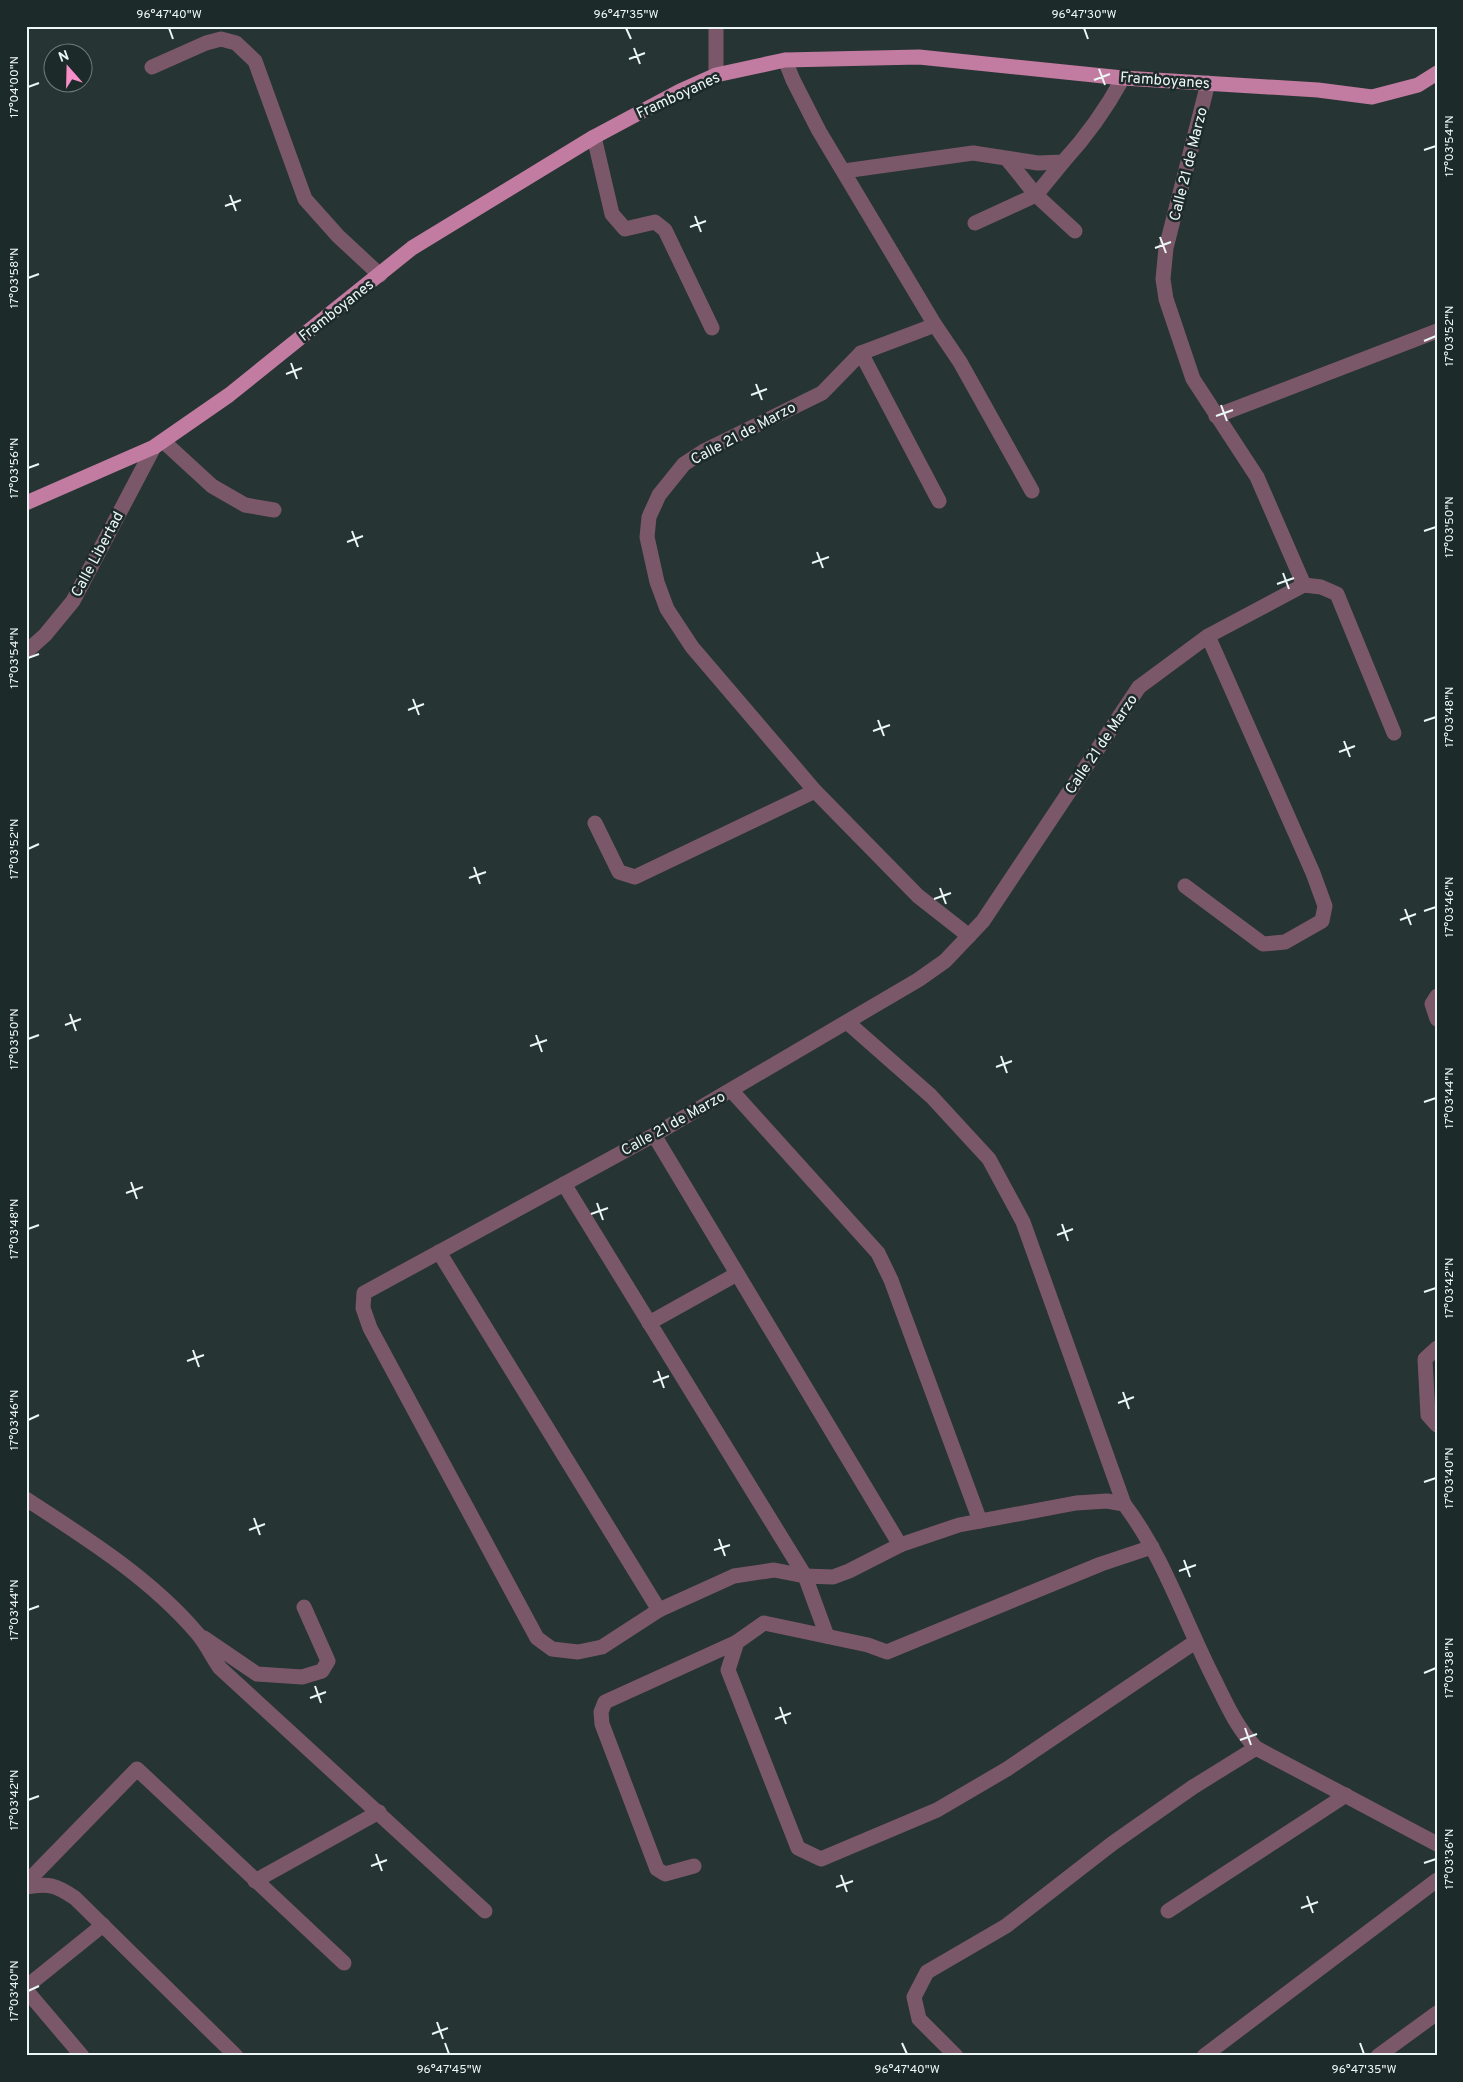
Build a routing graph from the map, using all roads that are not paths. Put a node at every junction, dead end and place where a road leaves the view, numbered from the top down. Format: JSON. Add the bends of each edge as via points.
{"nodes":[{"id":1,"x":716,"y":26,"type":"edge"},
{"id":2,"x":785,"y":60,"type":"junction"},
{"id":3,"x":152,"y":67,"type":"dead end"},
{"id":4,"x":1437,"y":73,"type":"edge"},
{"id":5,"x":716,"y":75,"type":"junction"},
{"id":6,"x":1123,"y":78,"type":"junction"},
{"id":7,"x":1208,"y":83,"type":"junction"},
{"id":8,"x":594,"y":137,"type":"junction"},
{"id":9,"x":1007,"y":159,"type":"junction"},
{"id":10,"x":1063,"y":162,"type":"junction"},
{"id":11,"x":844,"y":170,"type":"junction"},
{"id":12,"x":1036,"y":195,"type":"junction"},
{"id":13,"x":975,"y":223,"type":"dead end"},
{"id":14,"x":1075,"y":231,"type":"dead end"},
{"id":15,"x":380,"y":275,"type":"junction"},
{"id":16,"x":934,"y":325,"type":"junction"},
{"id":17,"x":712,"y":328,"type":"dead end"},
{"id":18,"x":1437,"y":331,"type":"edge"},
{"id":19,"x":861,"y":353,"type":"junction"},
{"id":20,"x":1216,"y":416,"type":"junction"},
{"id":21,"x":158,"y":444,"type":"junction"},
{"id":22,"x":1032,"y":491,"type":"dead end"},
{"id":23,"x":939,"y":501,"type":"dead end"},
{"id":24,"x":26,"y":503,"type":"edge"},
{"id":25,"x":274,"y":510,"type":"dead end"},
{"id":26,"x":1304,"y":585,"type":"junction"},
{"id":27,"x":1208,"y":636,"type":"junction"},
{"id":28,"x":26,"y":652,"type":"edge"},
{"id":29,"x":1394,"y":733,"type":"dead end"},
{"id":30,"x":815,"y":791,"type":"junction"},
{"id":31,"x":595,"y":823,"type":"dead end"},
{"id":32,"x":1185,"y":886,"type":"dead end"},
{"id":33,"x":969,"y":936,"type":"junction"},
{"id":34,"x":1437,"y":996,"type":"edge"},
{"id":35,"x":1437,"y":1018,"type":"edge"},
{"id":36,"x":847,"y":1022,"type":"junction"},
{"id":37,"x":732,"y":1090,"type":"junction"},
{"id":38,"x":654,"y":1135,"type":"junction"},
{"id":39,"x":564,"y":1184,"type":"junction"},
{"id":40,"x":439,"y":1252,"type":"junction"},
{"id":41,"x":737,"y":1274,"type":"junction"},
{"id":42,"x":649,"y":1323,"type":"junction"},
{"id":43,"x":1437,"y":1348,"type":"edge"},
{"id":44,"x":1437,"y":1425,"type":"edge"},
{"id":45,"x":26,"y":1499,"type":"edge"},
{"id":46,"x":1124,"y":1504,"type":"junction"},
{"id":47,"x":980,"y":1521,"type":"junction"},
{"id":48,"x":900,"y":1545,"type":"junction"},
{"id":49,"x":1152,"y":1547,"type":"junction"},
{"id":50,"x":805,"y":1576,"type":"junction"},
{"id":51,"x":304,"y":1607,"type":"dead end"},
{"id":52,"x":659,"y":1610,"type":"junction"},
{"id":53,"x":198,"y":1634,"type":"junction"},
{"id":54,"x":827,"y":1636,"type":"junction"},
{"id":55,"x":737,"y":1642,"type":"junction"},
{"id":56,"x":1195,"y":1642,"type":"junction"},
{"id":57,"x":1256,"y":1748,"type":"junction"},
{"id":58,"x":1346,"y":1796,"type":"junction"},
{"id":59,"x":379,"y":1812,"type":"junction"},
{"id":60,"x":1437,"y":1844,"type":"edge"},
{"id":61,"x":694,"y":1866,"type":"dead end"},
{"id":62,"x":1437,"y":1880,"type":"edge"},
{"id":63,"x":255,"y":1881,"type":"junction"},
{"id":64,"x":26,"y":1883,"type":"edge"},
{"id":65,"x":26,"y":1887,"type":"edge"},
{"id":66,"x":486,"y":1911,"type":"dead end"},
{"id":67,"x":1168,"y":1911,"type":"dead end"},
{"id":68,"x":103,"y":1925,"type":"junction"},
{"id":69,"x":344,"y":1963,"type":"dead end"},
{"id":70,"x":26,"y":1989,"type":"edge"},
{"id":71,"x":1437,"y":2013,"type":"edge"},
{"id":72,"x":82,"y":2056,"type":"edge"},
{"id":73,"x":236,"y":2056,"type":"edge"},
{"id":74,"x":956,"y":2056,"type":"edge"},
{"id":75,"x":1204,"y":2056,"type":"edge"},
{"id":76,"x":1378,"y":2056,"type":"edge"}],
"edges":[{"from":1,"to":5,"type":"street"},
{"from":2,"to":5,"type":"main road","name":"Framboyanes"},
{"from":2,"to":6,"type":"main road","name":"Framboyanes","via":[[918,57]]},
{"from":2,"to":11,"type":"street","via":[[819,131]]},
{"from":3,"to":15,"type":"street","via":[[206,43],[221,39],[236,43],[255,61],[305,199],[338,236]]},
{"from":4,"to":7,"type":"main road","name":"Framboyanes","via":[[1418,85],[1372,97]]},
{"from":5,"to":8,"type":"main road","name":"Framboyanes"},
{"from":6,"to":7,"type":"main road","name":"Framboyanes"},
{"from":6,"to":10,"type":"street","via":[[1104,111]]},
{"from":7,"to":20,"type":"street","name":"Calle 21 de Marzo","via":[[1166,248],[1163,279],[1166,299],[1193,379]]},
{"from":8,"to":15,"type":"main road","name":"Framboyanes","via":[[412,248]]},
{"from":8,"to":17,"type":"street","via":[[612,214],[625,229],[654,222],[665,230]]},
{"from":9,"to":10,"type":"street"},
{"from":9,"to":11,"type":"street","via":[[973,153]]},
{"from":9,"to":12,"type":"street"},
{"from":10,"to":12,"type":"street"},
{"from":11,"to":16,"type":"street"},
{"from":12,"to":13,"type":"street"},
{"from":12,"to":14,"type":"street"},
{"from":15,"to":21,"type":"main road","name":"Framboyanes","via":[[229,395]]},
{"from":16,"to":19,"type":"street","name":"Calle 21 de Marzo"},
{"from":16,"to":22,"type":"street","via":[[960,362]]},
{"from":18,"to":20,"type":"street"},
{"from":19,"to":23,"type":"street"},
{"from":19,"to":30,"type":"street","name":"Calle 21 de Marzo","via":[[822,393],[684,464],[659,495],[649,523],[648,536],[657,582],[667,609],[692,647]]},
{"from":20,"to":26,"type":"street","name":"Calle 21 de Marzo","via":[[1257,477]]},
{"from":21,"to":24,"type":"main road","name":"Framboyanes"},
{"from":21,"to":25,"type":"street","via":[[212,486],[245,504]]},
{"from":21,"to":28,"type":"street","name":"Calle Libertad","via":[[72,601],[45,635]]},
{"from":26,"to":27,"type":"street","name":"Calle 21 de Marzo"},
{"from":26,"to":29,"type":"street","via":[[1321,586],[1337,594]]},
{"from":27,"to":32,"type":"street","via":[[1325,906],[1322,921],[1285,942],[1263,944]]},
{"from":27,"to":33,"type":"street","name":"Calle 21 de Marzo","via":[[1139,687],[983,921]]},
{"from":30,"to":31,"type":"street","via":[[635,877],[619,872]]},
{"from":30,"to":33,"type":"street","name":"Calle 21 de Marzo","via":[[918,896]]},
{"from":33,"to":36,"type":"street","name":"Calle 21 de Marzo","via":[[945,961]]},
{"from":34,"to":35,"type":"street","via":[[1432,1004]]},
{"from":36,"to":37,"type":"street","name":"Calle 21 de Marzo"},
{"from":36,"to":46,"type":"street","via":[[931,1096],[990,1159],[1023,1222]]},
{"from":37,"to":38,"type":"street","name":"Calle 21 de Marzo"},
{"from":37,"to":47,"type":"street","via":[[878,1253],[892,1280]]},
{"from":38,"to":39,"type":"street","name":"Calle 21 de Marzo"},
{"from":38,"to":41,"type":"street"},
{"from":39,"to":40,"type":"street","name":"Calle 21 de Marzo"},
{"from":39,"to":42,"type":"street"},
{"from":40,"to":52,"type":"street"},
{"from":40,"to":52,"type":"street","name":"Calle 21 de Marzo","via":[[364,1293],[363,1308],[370,1328],[537,1638],[552,1650],[578,1652],[602,1647]]},
{"from":41,"to":42,"type":"street"},
{"from":41,"to":48,"type":"street"},
{"from":42,"to":50,"type":"street"},
{"from":43,"to":44,"type":"street","via":[[1425,1359],[1428,1414]]},
{"from":45,"to":53,"type":"street","via":[[95,1544],[175,1609]]},
{"from":46,"to":47,"type":"street","via":[[1108,1501],[1076,1503]]},
{"from":46,"to":49,"type":"street"},
{"from":47,"to":48,"type":"street"},
{"from":48,"to":50,"type":"street","via":[[833,1577]]},
{"from":49,"to":54,"type":"street","via":[[1102,1564],[887,1652]]},
{"from":49,"to":56,"type":"street"},
{"from":50,"to":52,"type":"street","via":[[774,1570],[734,1576]]},
{"from":50,"to":54,"type":"street"},
{"from":51,"to":53,"type":"street","via":[[328,1661],[322,1672],[302,1676],[257,1674]]},
{"from":53,"to":59,"type":"street","via":[[220,1668],[277,1723]]},
{"from":54,"to":55,"type":"street","via":[[764,1622]]},
{"from":55,"to":56,"type":"street","via":[[728,1670],[798,1848],[821,1858],[945,1805],[1007,1769]]},
{"from":55,"to":61,"type":"street","via":[[605,1702],[601,1712],[602,1724],[657,1869],[665,1874]]},
{"from":56,"to":57,"type":"street","via":[[1234,1720]]},
{"from":57,"to":58,"type":"street"},
{"from":57,"to":74,"type":"street","via":[[1113,1843],[1006,1926],[927,1972],[914,1997],[919,2019]]},
{"from":58,"to":60,"type":"street"},
{"from":58,"to":67,"type":"street"},
{"from":59,"to":63,"type":"street"},
{"from":59,"to":66,"type":"street"},
{"from":62,"to":75,"type":"street"},
{"from":63,"to":64,"type":"street","via":[[137,1768]]},
{"from":63,"to":69,"type":"street"},
{"from":65,"to":68,"type":"street","via":[[58,1886]]},
{"from":68,"to":70,"type":"street"},
{"from":68,"to":73,"type":"street"},
{"from":70,"to":72,"type":"street"},
{"from":71,"to":76,"type":"street"}]}
